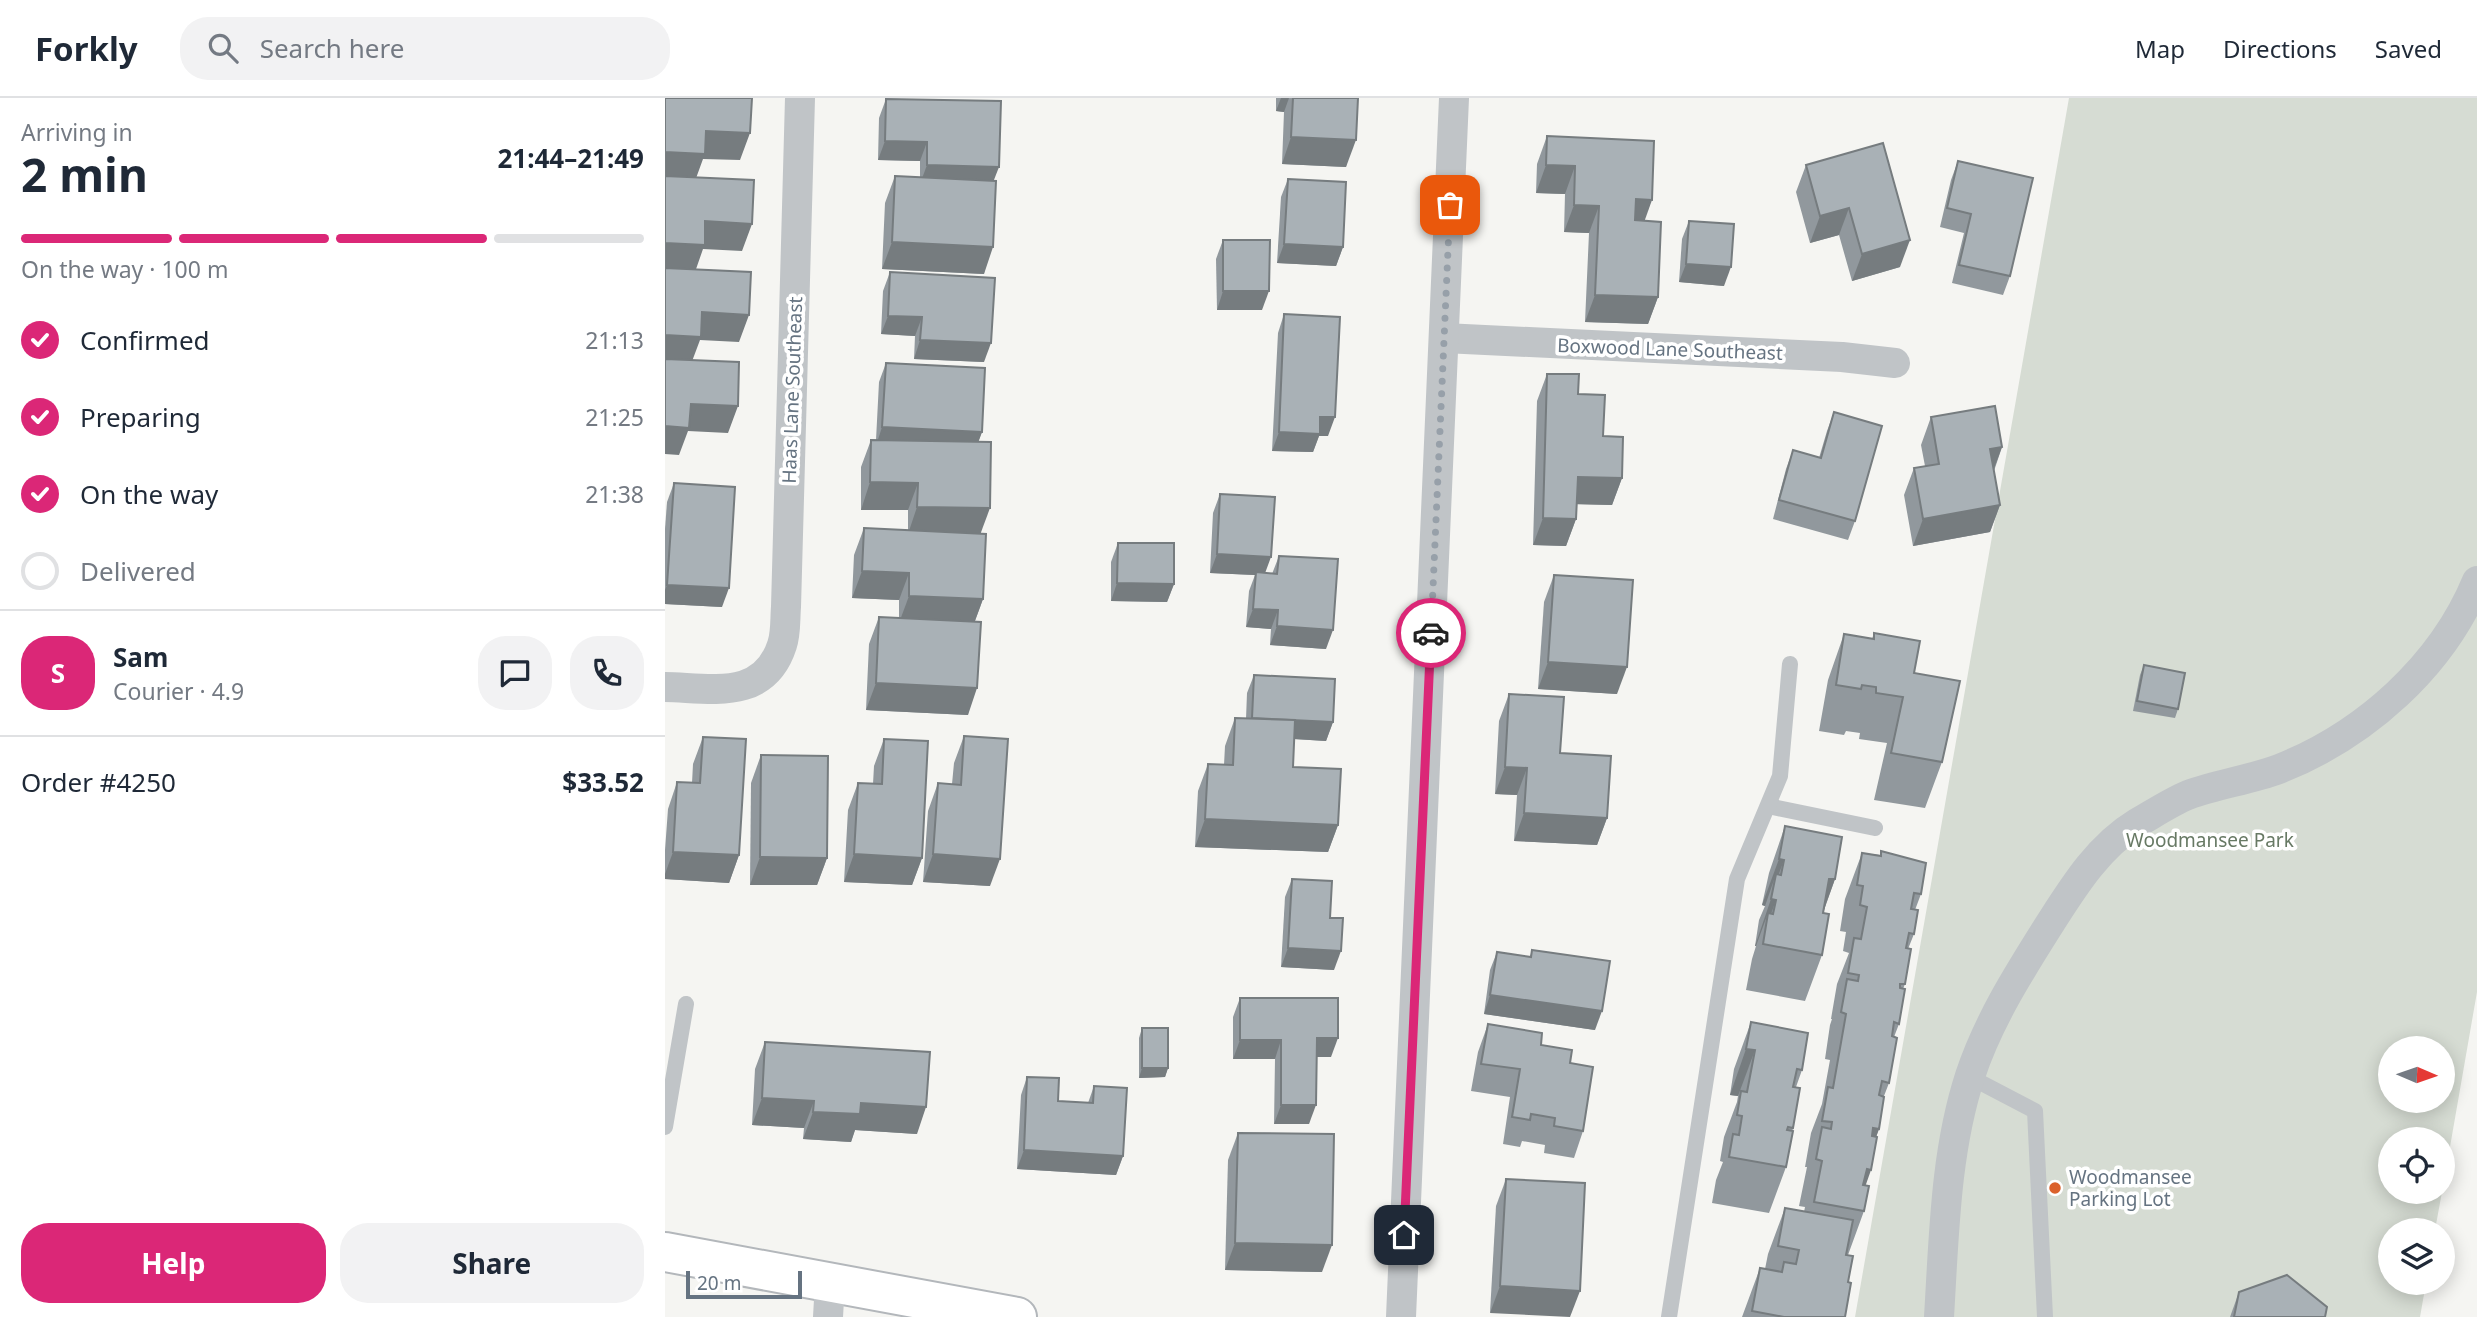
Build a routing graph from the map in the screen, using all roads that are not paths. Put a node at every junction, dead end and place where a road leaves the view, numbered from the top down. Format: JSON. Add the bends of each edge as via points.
{"nodes":[{"id":1,"x":800,"y":98,"type":"edge"},
{"id":2,"x":1454,"y":98,"type":"edge"},
{"id":3,"x":1444,"y":338,"type":"junction"},
{"id":4,"x":1895,"y":363,"type":"dead end"},
{"id":5,"x":2477,"y":581,"type":"edge"},
{"id":6,"x":1790,"y":664,"type":"dead end"},
{"id":7,"x":665,"y":687,"type":"edge"},
{"id":8,"x":1768,"y":806,"type":"junction"},
{"id":9,"x":1875,"y":828,"type":"dead end"},
{"id":10,"x":686,"y":1004,"type":"dead end"},
{"id":11,"x":1970,"y":1077,"type":"junction"},
{"id":12,"x":665,"y":1127,"type":"edge"},
{"id":13,"x":665,"y":1252,"type":"edge"},
{"id":14,"x":829,"y":1300,"type":"edge"},
{"id":15,"x":1017,"y":1317,"type":"edge"},
{"id":16,"x":1401,"y":1317,"type":"edge"},
{"id":17,"x":1668,"y":1317,"type":"edge"},
{"id":18,"x":1939,"y":1317,"type":"edge"},
{"id":19,"x":2045,"y":1317,"type":"edge"}],
"edges":[{"from":1,"to":7,"type":"street","name":"Haas Lane Southeast","via":[[782,645],[765,677],[745,686]]},
{"from":2,"to":3,"type":"street"},
{"from":3,"to":4,"type":"street","name":"Boxwood Lane Southeast"},
{"from":3,"to":16,"type":"street"},
{"from":5,"to":11,"type":"street","via":[[2453,628],[2419,673],[2339,739],[2278,769],[2187,796],[2134,825],[2106,848],[2072,889],[2001,1004]]},
{"from":6,"to":8,"type":"lane","via":[[1780,776]]},
{"from":8,"to":9,"type":"lane"},
{"from":8,"to":17,"type":"lane","via":[[1737,879]]},
{"from":10,"to":12,"type":"lane"},
{"from":11,"to":18,"type":"street","via":[[1952,1156]]},
{"from":11,"to":19,"type":"lane","via":[[2035,1111]]},
{"from":13,"to":14,"type":"main road"},
{"from":14,"to":15,"type":"main road"}]}
